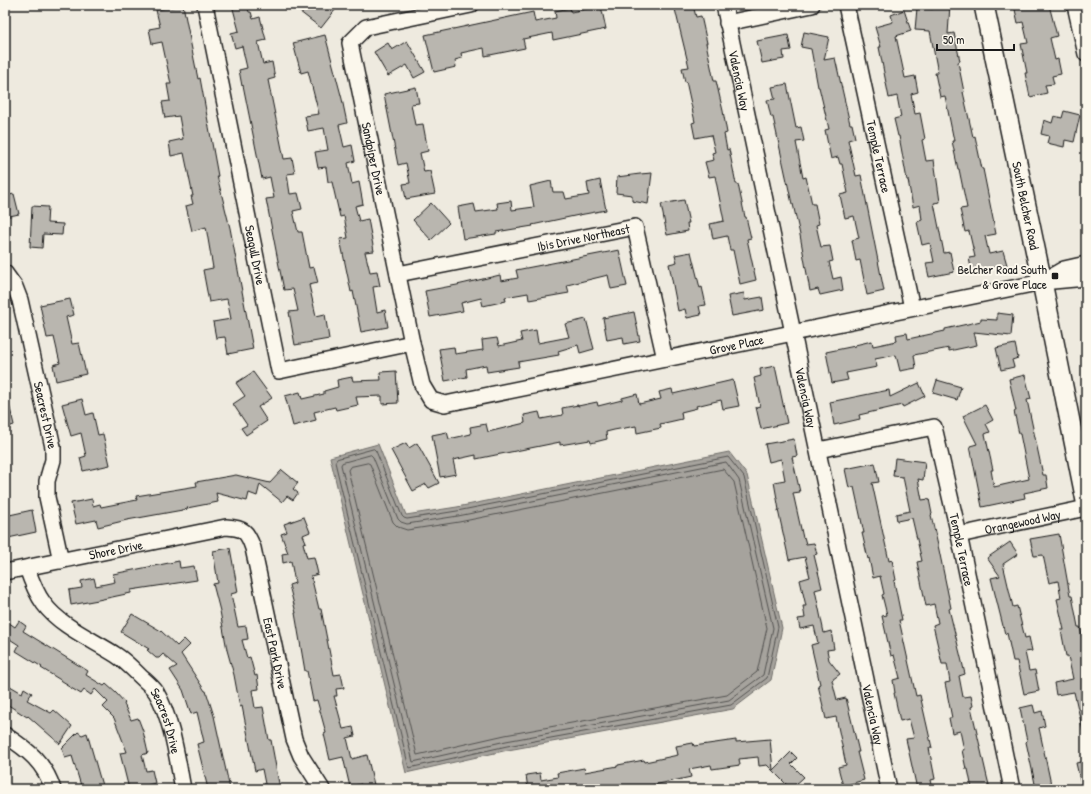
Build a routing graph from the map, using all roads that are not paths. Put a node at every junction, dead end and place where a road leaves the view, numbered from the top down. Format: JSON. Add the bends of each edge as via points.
{"nodes":[{"id":1,"x":205,"y":5,"type":"edge"},
{"id":2,"x":471,"y":5,"type":"edge"},
{"id":3,"x":724,"y":5,"type":"edge"},
{"id":4,"x":812,"y":5,"type":"edge"},
{"id":5,"x":846,"y":5,"type":"edge"},
{"id":6,"x":984,"y":5,"type":"edge"},
{"id":7,"x":1075,"y":5,"type":"edge"},
{"id":8,"x":727,"y":23,"type":"junction"},
{"id":9,"x":1086,"y":54,"type":"edge"},
{"id":10,"x":1086,"y":264,"type":"edge"},
{"id":11,"x":5,"y":273,"type":"edge"},
{"id":12,"x":398,"y":274,"type":"junction"},
{"id":13,"x":1086,"y":278,"type":"edge"},
{"id":14,"x":1042,"y":282,"type":"junction"},
{"id":15,"x":912,"y":308,"type":"junction"},
{"id":16,"x":792,"y":333,"type":"junction"},
{"id":17,"x":412,"y":343,"type":"junction"},
{"id":18,"x":666,"y":359,"type":"junction"},
{"id":19,"x":431,"y":400,"type":"joint"},
{"id":20,"x":818,"y":450,"type":"junction"},
{"id":21,"x":1086,"y":501,"type":"edge"},
{"id":22,"x":1086,"y":508,"type":"edge"},
{"id":23,"x":226,"y":527,"type":"joint"},
{"id":24,"x":959,"y":535,"type":"junction"},
{"id":25,"x":61,"y":561,"type":"junction"},
{"id":26,"x":27,"y":568,"type":"junction"},
{"id":27,"x":5,"y":572,"type":"edge"},
{"id":28,"x":5,"y":735,"type":"edge"},
{"id":29,"x":53,"y":789,"type":"edge"},
{"id":30,"x":183,"y":789,"type":"edge"},
{"id":31,"x":322,"y":789,"type":"edge"},
{"id":32,"x":889,"y":789,"type":"edge"},
{"id":33,"x":1012,"y":789,"type":"edge"}],
"edges":[{"from":1,"to":17,"type":"street","name":"Seagull Drive","via":[[279,371]]},
{"from":2,"to":12,"type":"street","name":"Sandpiper Drive","via":[[366,26],[350,43]]},
{"from":3,"to":8,"type":"street","name":"Valencia Way"},
{"from":4,"to":8,"type":"street"},
{"from":5,"to":15,"type":"street","name":"Temple Terrace"},
{"from":6,"to":14,"type":"main road","name":"South Belcher Road"},
{"from":7,"to":9,"type":"street"},
{"from":8,"to":16,"type":"street","name":"Valencia Way"},
{"from":10,"to":14,"type":"street","via":[[1064,269]]},
{"from":11,"to":25,"type":"street","name":"Seacrest Drive","via":[[20,300],[53,447],[47,497]]},
{"from":12,"to":17,"type":"street","name":"Sandpiper Drive"},
{"from":12,"to":18,"type":"street","name":"Ibis Drive Northeast","via":[[636,227]]},
{"from":13,"to":14,"type":"street"},
{"from":14,"to":15,"type":"street","name":"Grove Place"},
{"from":14,"to":21,"type":"main road","name":"South Belcher Road"},
{"from":15,"to":16,"type":"street","name":"Grove Place"},
{"from":16,"to":18,"type":"street","name":"Grove Place"},
{"from":16,"to":20,"type":"street","name":"Valencia Way"},
{"from":17,"to":19,"type":"street","name":"Sandpiper Drive","via":[[422,385]]},
{"from":18,"to":19,"type":"street","name":"Grove Place","via":[[445,404]]},
{"from":20,"to":24,"type":"street","name":"Temple Terrace","via":[[934,427]]},
{"from":20,"to":32,"type":"street","name":"Valencia Way"},
{"from":22,"to":24,"type":"street","name":"Orangewood Way"},
{"from":23,"to":25,"type":"street","name":"Shore Drive"},
{"from":23,"to":31,"type":"street","name":"East Park Drive","via":[[245,531],[250,539],[294,739],[301,756]]},
{"from":24,"to":33,"type":"street","name":"Temple Terrace"},
{"from":25,"to":26,"type":"street","name":"Shore Drive"},
{"from":26,"to":27,"type":"street","name":"Shore Drive"},
{"from":26,"to":30,"type":"street","name":"Seacrest Drive","via":[[38,594],[53,615],[118,656],[155,691],[168,716]]},
{"from":28,"to":29,"type":"street","via":[[39,762]]}]}
